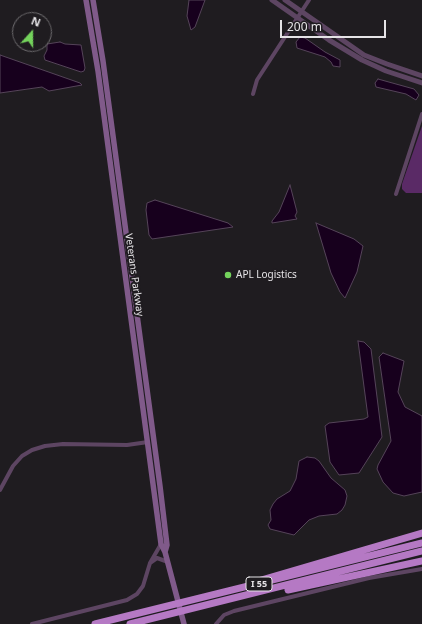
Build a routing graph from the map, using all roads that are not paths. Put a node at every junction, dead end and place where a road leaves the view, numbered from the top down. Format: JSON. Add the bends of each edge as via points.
{"nodes":[{"id":1,"x":86,"y":0,"type":"edge"},
{"id":2,"x":92,"y":0,"type":"edge"},
{"id":3,"x":272,"y":0,"type":"edge"},
{"id":4,"x":285,"y":0,"type":"edge"},
{"id":5,"x":309,"y":0,"type":"edge"},
{"id":6,"x":301,"y":11,"type":"junction"},
{"id":7,"x":297,"y":17,"type":"junction"},
{"id":8,"x":422,"y":76,"type":"edge"},
{"id":9,"x":422,"y":83,"type":"edge"},
{"id":10,"x":253,"y":94,"type":"dead end"},
{"id":11,"x":422,"y":114,"type":"edge"},
{"id":12,"x":396,"y":194,"type":"dead end"},
{"id":13,"x":148,"y":442,"type":"junction"},
{"id":14,"x":0,"y":490,"type":"edge"},
{"id":15,"x":422,"y":533,"type":"edge"},
{"id":16,"x":422,"y":543,"type":"edge"},
{"id":17,"x":161,"y":544,"type":"junction"},
{"id":18,"x":422,"y":551,"type":"edge"},
{"id":19,"x":165,"y":552,"type":"junction"},
{"id":20,"x":422,"y":561,"type":"edge"},
{"id":21,"x":168,"y":562,"type":"junction"},
{"id":22,"x":150,"y":563,"type":"junction"},
{"id":23,"x":422,"y":569,"type":"edge"},
{"id":24,"x":227,"y":592,"type":"junction"},
{"id":25,"x":229,"y":600,"type":"junction"},
{"id":26,"x":32,"y":624,"type":"edge"},
{"id":27,"x":95,"y":624,"type":"edge"},
{"id":28,"x":130,"y":624,"type":"edge"},
{"id":29,"x":184,"y":624,"type":"edge"},
{"id":30,"x":216,"y":624,"type":"edge"}],
"edges":[{"from":1,"to":13,"type":"main road","name":"Veterans Parkway","via":[[99,78]]},
{"from":2,"to":19,"type":"main road","name":"Veterans Parkway","via":[[103,61],[161,493],[167,545]]},
{"from":3,"to":7,"type":"street"},
{"from":4,"to":6,"type":"street"},
{"from":5,"to":6,"type":"street"},
{"from":6,"to":7,"type":"street"},
{"from":6,"to":8,"type":"street","via":[[364,55]]},
{"from":7,"to":9,"type":"street","via":[[362,60]]},
{"from":7,"to":10,"type":"street","via":[[257,80]]},
{"from":11,"to":12,"type":"street"},
{"from":13,"to":14,"type":"street","via":[[128,445],[63,444],[32,450],[13,466]]},
{"from":13,"to":17,"type":"main road","name":"Veterans Parkway"},
{"from":15,"to":24,"type":"highway","via":[[261,579]]},
{"from":16,"to":24,"type":"highway","number":"I 55"},
{"from":17,"to":19,"type":"main road","name":"Veterans Parkway"},
{"from":17,"to":22,"type":"street"},
{"from":18,"to":25,"type":"highway","number":"I 55"},
{"from":19,"to":21,"type":"main road","name":"Veterans Parkway"},
{"from":20,"to":25,"type":"highway"},
{"from":21,"to":22,"type":"street","via":[[157,558]]},
{"from":21,"to":29,"type":"main road","name":"Veterans Parkway"},
{"from":22,"to":26,"type":"street","via":[[143,586],[137,594],[127,600]]},
{"from":23,"to":30,"type":"street","via":[[369,578],[234,611],[224,615]]},
{"from":24,"to":27,"type":"highway","number":"I 55"},
{"from":25,"to":28,"type":"highway","number":"I 55"}]}
